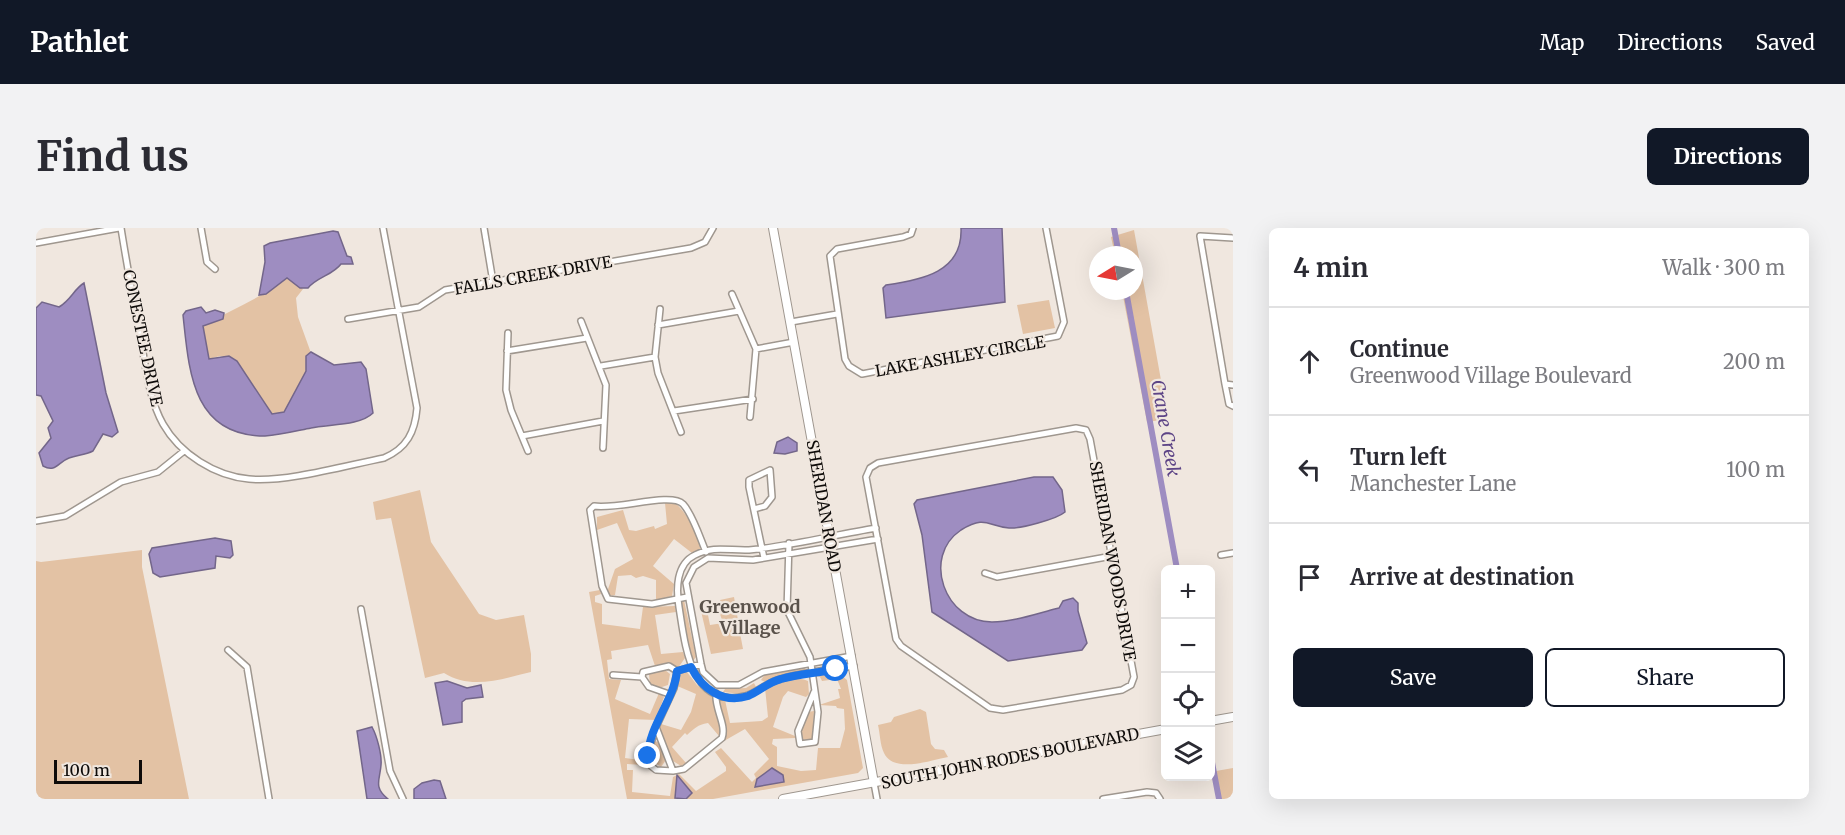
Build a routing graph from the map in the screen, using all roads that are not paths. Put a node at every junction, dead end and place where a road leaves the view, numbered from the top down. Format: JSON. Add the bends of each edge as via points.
{"nodes":[{"id":1,"x":120,"y":228,"type":"edge"},
{"id":2,"x":201,"y":228,"type":"edge"},
{"id":3,"x":383,"y":228,"type":"edge"},
{"id":4,"x":484,"y":228,"type":"edge"},
{"id":5,"x":713,"y":228,"type":"edge"},
{"id":6,"x":772,"y":228,"type":"edge"},
{"id":7,"x":913,"y":228,"type":"edge"},
{"id":8,"x":1046,"y":228,"type":"edge"},
{"id":9,"x":1233,"y":238,"type":"edge"},
{"id":10,"x":36,"y":243,"type":"edge"},
{"id":11,"x":215,"y":269,"type":"dead end"},
{"id":12,"x":493,"y":282,"type":"junction"},
{"id":13,"x":732,"y":294,"type":"dead end"},
{"id":14,"x":660,"y":309,"type":"dead end"},
{"id":15,"x":399,"y":310,"type":"junction"},
{"id":16,"x":739,"y":311,"type":"junction"},
{"id":17,"x":837,"y":314,"type":"junction"},
{"id":18,"x":348,"y":320,"type":"dead end"},
{"id":19,"x":581,"y":321,"type":"dead end"},
{"id":20,"x":791,"y":322,"type":"junction"},
{"id":21,"x":658,"y":325,"type":"junction"},
{"id":22,"x":508,"y":333,"type":"dead end"},
{"id":23,"x":587,"y":338,"type":"junction"},
{"id":24,"x":795,"y":342,"type":"junction"},
{"id":25,"x":756,"y":349,"type":"junction"},
{"id":26,"x":507,"y":351,"type":"junction"},
{"id":27,"x":655,"y":357,"type":"junction"},
{"id":28,"x":601,"y":366,"type":"junction"},
{"id":29,"x":1225,"y":384,"type":"junction"},
{"id":30,"x":1233,"y":385,"type":"edge"},
{"id":31,"x":753,"y":399,"type":"junction"},
{"id":32,"x":1233,"y":406,"type":"edge"},
{"id":33,"x":674,"y":411,"type":"junction"},
{"id":34,"x":750,"y":417,"type":"dead end"},
{"id":35,"x":603,"y":421,"type":"junction"},
{"id":36,"x":681,"y":432,"type":"dead end"},
{"id":37,"x":522,"y":436,"type":"junction"},
{"id":38,"x":603,"y":448,"type":"dead end"},
{"id":39,"x":184,"y":451,"type":"junction"},
{"id":40,"x":528,"y":451,"type":"dead end"},
{"id":41,"x":754,"y":509,"type":"junction"},
{"id":42,"x":36,"y":521,"type":"edge"},
{"id":43,"x":876,"y":528,"type":"junction"},
{"id":44,"x":829,"y":536,"type":"junction"},
{"id":45,"x":878,"y":538,"type":"junction"},
{"id":46,"x":789,"y":543,"type":"junction"},
{"id":47,"x":831,"y":547,"type":"junction"},
{"id":48,"x":762,"y":548,"type":"junction"},
{"id":49,"x":705,"y":551,"type":"junction"},
{"id":50,"x":791,"y":553,"type":"junction"},
{"id":51,"x":1233,"y":553,"type":"edge"},
{"id":52,"x":1221,"y":555,"type":"dead end"},
{"id":53,"x":1112,"y":556,"type":"junction"},
{"id":54,"x":708,"y":558,"type":"junction"},
{"id":55,"x":764,"y":558,"type":"junction"},
{"id":56,"x":985,"y":573,"type":"dead end"},
{"id":57,"x":687,"y":597,"type":"junction"},
{"id":58,"x":677,"y":599,"type":"junction"},
{"id":59,"x":361,"y":609,"type":"dead end"},
{"id":60,"x":228,"y":650,"type":"dead end"},
{"id":61,"x":852,"y":656,"type":"junction"},
{"id":62,"x":700,"y":664,"type":"junction"},
{"id":63,"x":811,"y":664,"type":"junction"},
{"id":64,"x":854,"y":666,"type":"junction"},
{"id":65,"x":691,"y":667,"type":"junction"},
{"id":66,"x":677,"y":671,"type":"junction"},
{"id":67,"x":812,"y":674,"type":"junction"},
{"id":68,"x":613,"y":675,"type":"dead end"},
{"id":69,"x":642,"y":676,"type":"junction"},
{"id":70,"x":757,"y":677,"type":"junction"},
{"id":71,"x":717,"y":685,"type":"junction"},
{"id":72,"x":763,"y":687,"type":"junction"},
{"id":73,"x":814,"y":692,"type":"junction"},
{"id":74,"x":669,"y":694,"type":"junction"},
{"id":75,"x":716,"y":694,"type":"junction"},
{"id":76,"x":1233,"y":717,"type":"edge"},
{"id":77,"x":1215,"y":720,"type":"edge"},
{"id":78,"x":656,"y":727,"type":"junction"},
{"id":79,"x":1161,"y":730,"type":"edge"},
{"id":80,"x":673,"y":771,"type":"junction"},
{"id":81,"x":874,"y":783,"type":"junction"},
{"id":82,"x":269,"y":799,"type":"edge"},
{"id":83,"x":403,"y":799,"type":"edge"},
{"id":84,"x":783,"y":799,"type":"edge"},
{"id":85,"x":877,"y":799,"type":"edge"},
{"id":86,"x":1103,"y":799,"type":"edge"},
{"id":87,"x":1160,"y":799,"type":"edge"}],
"edges":[{"from":1,"to":10,"type":"street"},
{"from":1,"to":39,"type":"street","name":"CONESTEE DRIVE","via":[[153,398],[164,425]]},
{"from":2,"to":11,"type":"street","via":[[207,262]]},
{"from":3,"to":15,"type":"street","name":"CONESTEE DRIVE"},
{"from":4,"to":12,"type":"street"},
{"from":5,"to":12,"type":"street","name":"FALLS CREEK DRIVE","via":[[705,242],[691,248]]},
{"from":6,"to":20,"type":"street","name":"SHERIDAN ROAD"},
{"from":7,"to":17,"type":"street","name":"LAKE ASHLEY CIRCLE","via":[[911,234],[903,237],[837,249],[830,256]]},
{"from":8,"to":17,"type":"street","name":"LAKE ASHLEY CIRCLE","via":[[1064,322],[1053,339],[862,374],[845,359]]},
{"from":9,"to":29,"type":"street","via":[[1200,236]]},
{"from":12,"to":15,"type":"street","name":"FALLS CREEK DRIVE","via":[[445,290],[419,307]]},
{"from":13,"to":16,"type":"street"},
{"from":14,"to":21,"type":"street"},
{"from":15,"to":18,"type":"street","name":"FALLS CREEK DRIVE"},
{"from":15,"to":39,"type":"street","name":"CONESTEE DRIVE","via":[[417,408],[411,437],[397,453],[250,480],[228,475]]},
{"from":16,"to":21,"type":"street"},
{"from":16,"to":25,"type":"street"},
{"from":17,"to":20,"type":"street"},
{"from":19,"to":23,"type":"street"},
{"from":20,"to":24,"type":"street","name":"SHERIDAN ROAD"},
{"from":21,"to":27,"type":"street"},
{"from":22,"to":26,"type":"street"},
{"from":23,"to":26,"type":"street"},
{"from":23,"to":28,"type":"street"},
{"from":24,"to":25,"type":"street"},
{"from":24,"to":44,"type":"street","name":"SHERIDAN ROAD"},
{"from":25,"to":31,"type":"street"},
{"from":26,"to":37,"type":"street","via":[[506,390]]},
{"from":27,"to":28,"type":"street"},
{"from":27,"to":33,"type":"street"},
{"from":28,"to":35,"type":"street","via":[[606,385]]},
{"from":29,"to":30,"type":"street"},
{"from":29,"to":32,"type":"street","via":[[1229,404]]},
{"from":31,"to":33,"type":"street"},
{"from":31,"to":34,"type":"street"},
{"from":33,"to":36,"type":"street"},
{"from":35,"to":37,"type":"street"},
{"from":35,"to":38,"type":"street"},
{"from":37,"to":40,"type":"street"},
{"from":39,"to":42,"type":"street","via":[[158,472],[120,482],[66,516]]},
{"from":41,"to":41,"type":"street","via":[[749,480],[770,471],[772,497],[765,506]]},
{"from":41,"to":48,"type":"street"},
{"from":43,"to":44,"type":"street"},
{"from":43,"to":45,"type":"street","name":"SHERIDAN WOODS DRIVE"},
{"from":43,"to":53,"type":"street","name":"SHERIDAN WOODS DRIVE","via":[[866,477],[878,463],[1076,428],[1086,430],[1090,439]]},
{"from":44,"to":46,"type":"street"},
{"from":44,"to":47,"type":"street","name":"SHERIDAN ROAD"},
{"from":45,"to":47,"type":"street"},
{"from":45,"to":53,"type":"street","name":"SHERIDAN WOODS DRIVE","via":[[896,639],[901,646],[990,708],[1003,710],[1122,690],[1131,685],[1134,677]]},
{"from":46,"to":48,"type":"street"},
{"from":46,"to":50,"type":"street"},
{"from":47,"to":50,"type":"street"},
{"from":47,"to":61,"type":"street","name":"SHERIDAN ROAD"},
{"from":48,"to":49,"type":"street"},
{"from":48,"to":55,"type":"street"},
{"from":49,"to":54,"type":"street"},
{"from":49,"to":58,"type":"street","via":[[693,556],[681,570]]},
{"from":49,"to":58,"type":"street","via":[[684,506],[674,499],[592,508],[590,520],[603,592],[608,599],[652,604]]},
{"from":50,"to":55,"type":"street"},
{"from":50,"to":63,"type":"street","via":[[788,610]]},
{"from":51,"to":52,"type":"street"},
{"from":53,"to":56,"type":"street","via":[[997,578]]},
{"from":54,"to":55,"type":"street"},
{"from":54,"to":57,"type":"street","via":[[694,567],[686,583]]},
{"from":57,"to":58,"type":"street"},
{"from":57,"to":62,"type":"street"},
{"from":58,"to":65,"type":"street"},
{"from":59,"to":83,"type":"street","via":[[390,771]]},
{"from":60,"to":82,"type":"street","via":[[247,667]]},
{"from":61,"to":63,"type":"street"},
{"from":61,"to":64,"type":"street","name":"SHERIDAN ROAD"},
{"from":62,"to":65,"type":"street"},
{"from":62,"to":71,"type":"street"},
{"from":63,"to":67,"type":"street"},
{"from":63,"to":70,"type":"street","via":[[773,670]]},
{"from":64,"to":67,"type":"street"},
{"from":64,"to":81,"type":"street","name":"SHERIDAN ROAD"},
{"from":65,"to":66,"type":"street"},
{"from":65,"to":75,"type":"street","via":[[701,684]]},
{"from":66,"to":69,"type":"street","via":[[669,666],[657,667]]},
{"from":66,"to":74,"type":"street"},
{"from":67,"to":72,"type":"street","via":[[780,679]]},
{"from":67,"to":73,"type":"street"},
{"from":68,"to":69,"type":"street"},
{"from":69,"to":74,"type":"street","via":[[649,687]]},
{"from":70,"to":71,"type":"street","via":[[739,685]]},
{"from":70,"to":72,"type":"street"},
{"from":71,"to":75,"type":"street"},
{"from":72,"to":75,"type":"street","via":[[737,698]]},
{"from":73,"to":73,"type":"street","via":[[818,712],[816,738],[812,744],[800,744],[798,731]]},
{"from":74,"to":78,"type":"street"},
{"from":75,"to":80,"type":"street","via":[[722,738],[684,769]]},
{"from":76,"to":77,"type":"street"},
{"from":78,"to":80,"type":"street"},
{"from":78,"to":80,"type":"street","via":[[649,761],[653,769]]},
{"from":79,"to":81,"type":"street","name":"SOUTH JOHN RODES BOULEVARD"},
{"from":81,"to":84,"type":"street","name":"SOUTH JOHN RODES BOULEVARD"},
{"from":81,"to":85,"type":"street"},
{"from":86,"to":87,"type":"street","via":[[1147,792],[1156,793]]}]}
